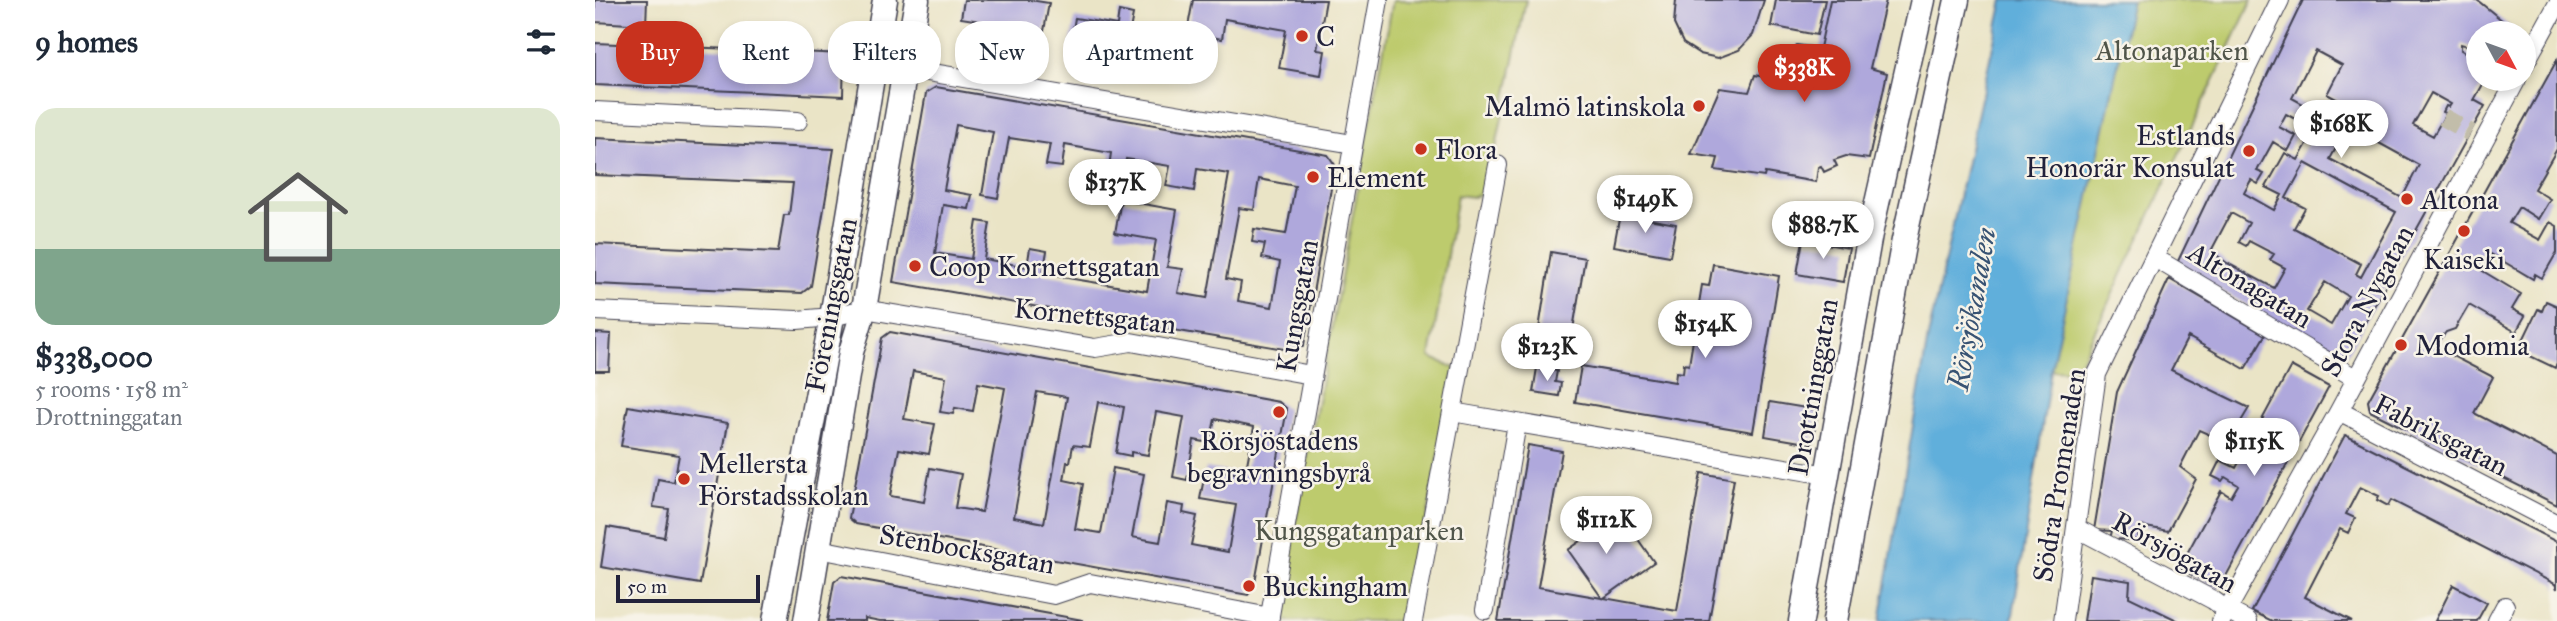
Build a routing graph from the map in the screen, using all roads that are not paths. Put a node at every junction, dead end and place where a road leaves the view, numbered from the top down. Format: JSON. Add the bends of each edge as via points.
{"nodes":[{"id":1,"x":885,"y":0,"type":"edge"},
{"id":2,"x":917,"y":0,"type":"edge"},
{"id":3,"x":1379,"y":0,"type":"edge"},
{"id":4,"x":1923,"y":0,"type":"edge"},
{"id":5,"x":1957,"y":0,"type":"edge"},
{"id":6,"x":2280,"y":0,"type":"edge"},
{"id":7,"x":2556,"y":2,"type":"edge"},
{"id":8,"x":881,"y":21,"type":"edge"},
{"id":9,"x":913,"y":21,"type":"edge"},
{"id":10,"x":2536,"y":41,"type":"edge"},
{"id":11,"x":941,"y":74,"type":"edge"},
{"id":12,"x":871,"y":84,"type":"edge"},
{"id":13,"x":902,"y":84,"type":"edge"},
{"id":14,"x":2510,"y":91,"type":"edge"},
{"id":15,"x":595,"y":111,"type":"edge"},
{"id":16,"x":798,"y":121,"type":"dead end"},
{"id":17,"x":1353,"y":144,"type":"junction"},
{"id":18,"x":1498,"y":165,"type":"dead end"},
{"id":19,"x":2155,"y":258,"type":"junction"},
{"id":20,"x":864,"y":309,"type":"junction"},
{"id":21,"x":595,"y":311,"type":"edge"},
{"id":22,"x":832,"y":317,"type":"junction"},
{"id":23,"x":1311,"y":375,"type":"junction"},
{"id":24,"x":2355,"y":378,"type":"junction"},
{"id":25,"x":2339,"y":411,"type":"junction"},
{"id":26,"x":1452,"y":412,"type":"junction"},
{"id":27,"x":1517,"y":423,"type":"junction"},
{"id":28,"x":1827,"y":475,"type":"junction"},
{"id":29,"x":2557,"y":524,"type":"edge"},
{"id":30,"x":2076,"y":528,"type":"junction"},
{"id":31,"x":819,"y":549,"type":"junction"},
{"id":32,"x":1485,"y":610,"type":"dead end"},
{"id":33,"x":2224,"y":616,"type":"edge"},
{"id":34,"x":1270,"y":619,"type":"edge"},
{"id":35,"x":775,"y":621,"type":"edge"},
{"id":36,"x":806,"y":621,"type":"edge"},
{"id":37,"x":1413,"y":621,"type":"edge"},
{"id":38,"x":1801,"y":621,"type":"edge"},
{"id":39,"x":1835,"y":621,"type":"edge"},
{"id":40,"x":2063,"y":621,"type":"edge"},
{"id":41,"x":2248,"y":621,"type":"edge"}],
"edges":[{"from":1,"to":8,"type":"street","name":"Föreningsgatan"},
{"from":2,"to":9,"type":"street","name":"Föreningsgatan"},
{"from":3,"to":17,"type":"street","name":"Kungsgatan"},
{"from":4,"to":28,"type":"street","name":"Drottninggatan","via":[[1870,234]]},
{"from":5,"to":39,"type":"street","via":[[1904,240]]},
{"from":6,"to":19,"type":"street","name":"Södra Promenaden"},
{"from":7,"to":10,"type":"street"},
{"from":11,"to":17,"type":"street"},
{"from":12,"to":22,"type":"street","name":"Föreningsgatan"},
{"from":13,"to":20,"type":"street","name":"Föreningsgatan"},
{"from":14,"to":24,"type":"street","name":"Stora Nygatan"},
{"from":15,"to":16,"type":"street"},
{"from":17,"to":23,"type":"street","name":"Kungsgatan"},
{"from":18,"to":26,"type":"street"},
{"from":19,"to":24,"type":"street","name":"Altonagatan"},
{"from":19,"to":30,"type":"street","name":"Södra Promenaden","via":[[2097,374]]},
{"from":20,"to":22,"type":"street","name":"Kornettsgatan"},
{"from":20,"to":23,"type":"street","name":"Kornettsgatan","via":[[1095,348],[1131,342]]},
{"from":20,"to":31,"type":"street","name":"Föreningsgatan","via":[[851,352]]},
{"from":21,"to":22,"type":"street","name":"Kornettsgatan","via":[[797,320]]},
{"from":22,"to":35,"type":"street","name":"Föreningsgatan"},
{"from":23,"to":34,"type":"street","name":"Kungsgatan"},
{"from":24,"to":25,"type":"street","name":"Stora Nygatan"},
{"from":25,"to":29,"type":"street","name":"Fabriksgatan"},
{"from":25,"to":33,"type":"street","name":"Stora Nygatan"},
{"from":26,"to":27,"type":"street"},
{"from":26,"to":37,"type":"street"},
{"from":27,"to":28,"type":"street"},
{"from":27,"to":32,"type":"street"},
{"from":28,"to":38,"type":"street","name":"Drottninggatan"},
{"from":30,"to":33,"type":"street","name":"Rörsjögatan","via":[[2213,600]]},
{"from":30,"to":40,"type":"street","name":"Södra Promenaden"},
{"from":31,"to":34,"type":"street","name":"Stenbocksgatan","via":[[1054,596],[1090,583]]},
{"from":31,"to":36,"type":"street","name":"Föreningsgatan"},
{"from":33,"to":41,"type":"street","name":"Rörsjögatan"}]}
